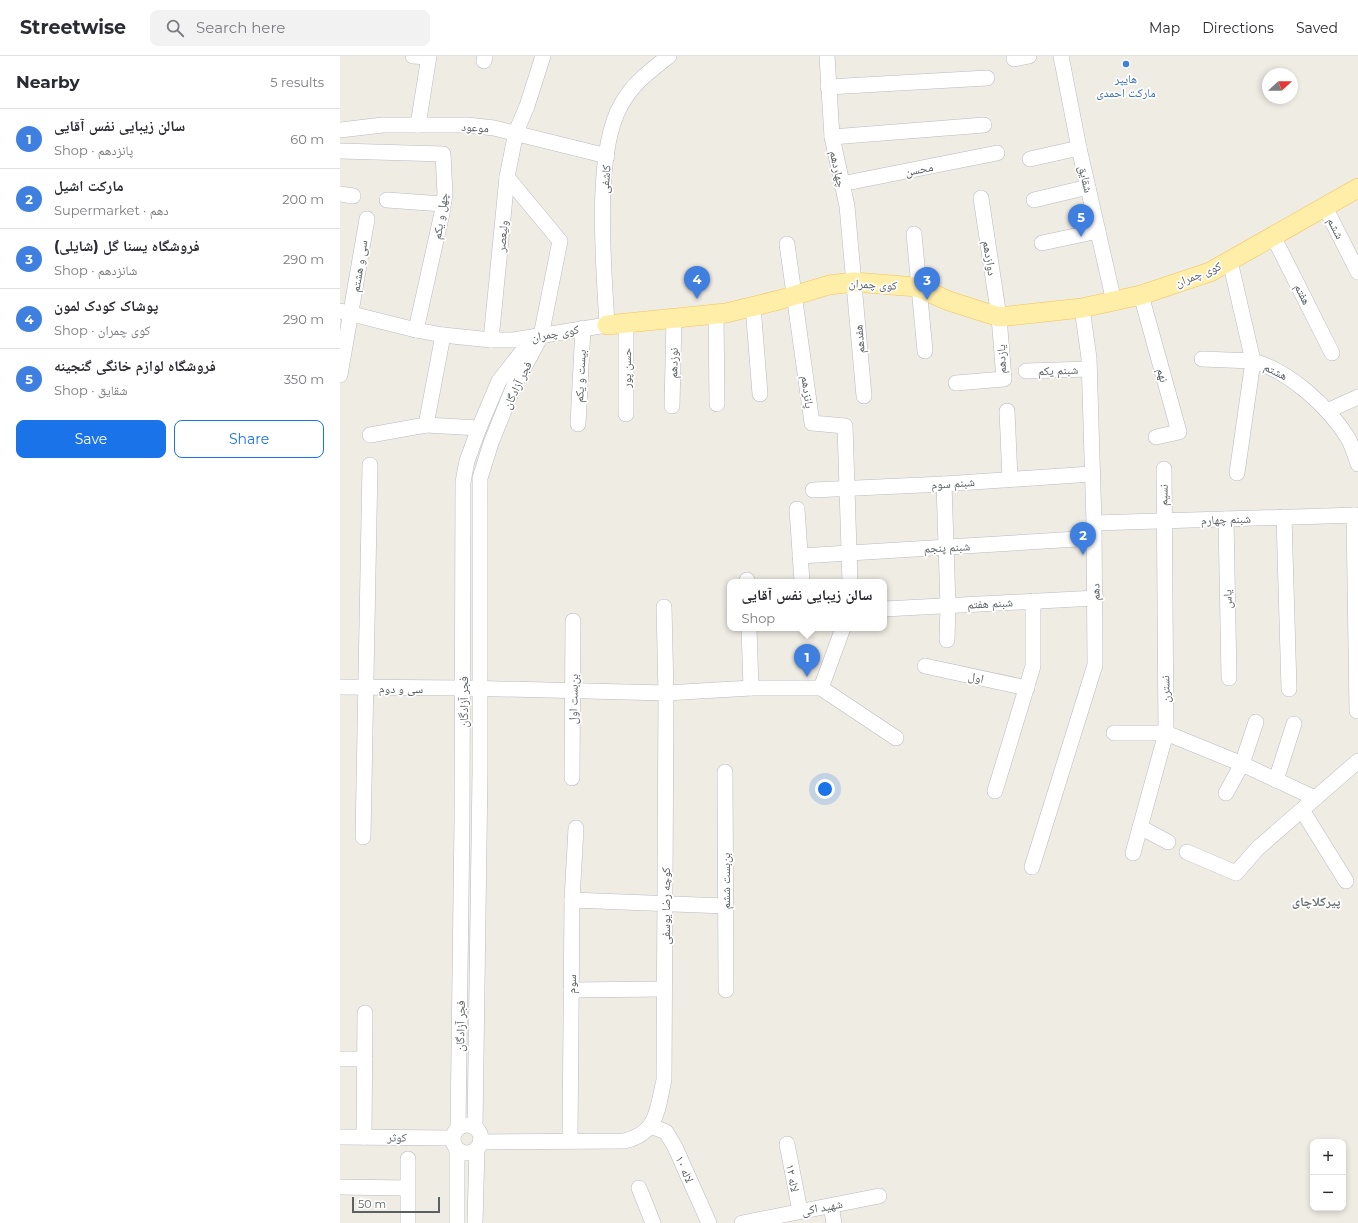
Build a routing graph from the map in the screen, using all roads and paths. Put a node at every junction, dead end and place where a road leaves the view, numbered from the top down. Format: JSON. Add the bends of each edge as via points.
{"nodes":[{"id":1,"x":413,"y":56,"type":"edge"},
{"id":2,"x":543,"y":56,"type":"edge"},
{"id":3,"x":669,"y":56,"type":"edge"},
{"id":4,"x":827,"y":56,"type":"edge"},
{"id":5,"x":1029,"y":56,"type":"edge"},
{"id":6,"x":1061,"y":56,"type":"edge"},
{"id":7,"x":429,"y":57,"type":"edge"},
{"id":8,"x":1014,"y":60,"type":"dead end"},
{"id":9,"x":987,"y":78,"type":"dead end"},
{"id":10,"x":828,"y":87,"type":"junction"},
{"id":11,"x":418,"y":125,"type":"junction"},
{"id":12,"x":984,"y":125,"type":"dead end"},
{"id":13,"x":340,"y":130,"type":"edge"},
{"id":14,"x":516,"y":132,"type":"junction"},
{"id":15,"x":832,"y":137,"type":"junction"},
{"id":16,"x":1079,"y":148,"type":"junction"},
{"id":17,"x":340,"y":151,"type":"edge"},
{"id":18,"x":997,"y":153,"type":"dead end"},
{"id":19,"x":607,"y":156,"type":"junction"},
{"id":20,"x":1030,"y":159,"type":"dead end"},
{"id":21,"x":507,"y":176,"type":"junction"},
{"id":22,"x":841,"y":184,"type":"junction"},
{"id":23,"x":1088,"y":187,"type":"junction"},
{"id":24,"x":1358,"y":188,"type":"edge"},
{"id":25,"x":981,"y":198,"type":"dead end"},
{"id":26,"x":387,"y":200,"type":"dead end"},
{"id":27,"x":1034,"y":200,"type":"dead end"},
{"id":28,"x":443,"y":204,"type":"junction"},
{"id":29,"x":1325,"y":206,"type":"junction"},
{"id":30,"x":367,"y":218,"type":"dead end"},
{"id":31,"x":1098,"y":231,"type":"junction"},
{"id":32,"x":914,"y":234,"type":"dead end"},
{"id":33,"x":1273,"y":236,"type":"junction"},
{"id":34,"x":1042,"y":243,"type":"dead end"},
{"id":35,"x":787,"y":244,"type":"dead end"},
{"id":36,"x":1230,"y":261,"type":"junction"},
{"id":37,"x":1358,"y":272,"type":"edge"},
{"id":38,"x":854,"y":282,"type":"junction"},
{"id":39,"x":918,"y":287,"type":"junction"},
{"id":40,"x":796,"y":295,"type":"junction"},
{"id":41,"x":1140,"y":295,"type":"junction"},
{"id":42,"x":1114,"y":302,"type":"junction"},
{"id":43,"x":753,"y":306,"type":"junction"},
{"id":44,"x":1082,"y":308,"type":"junction"},
{"id":45,"x":346,"y":312,"type":"edge"},
{"id":46,"x":716,"y":314,"type":"junction"},
{"id":47,"x":999,"y":317,"type":"junction"},
{"id":48,"x":674,"y":319,"type":"junction"},
{"id":49,"x":626,"y":323,"type":"junction"},
{"id":50,"x":607,"y":325,"type":"junction"},
{"id":51,"x":583,"y":328,"type":"junction"},
{"id":52,"x":416,"y":330,"type":"junction"},
{"id":53,"x":443,"y":335,"type":"junction"},
{"id":54,"x":540,"y":336,"type":"junction"},
{"id":55,"x":491,"y":340,"type":"junction"},
{"id":56,"x":925,"y":351,"type":"dead end"},
{"id":57,"x":1332,"y":353,"type":"dead end"},
{"id":58,"x":1202,"y":359,"type":"dead end"},
{"id":59,"x":1253,"y":361,"type":"junction"},
{"id":60,"x":1089,"y":369,"type":"junction"},
{"id":61,"x":1026,"y":371,"type":"dead end"},
{"id":62,"x":340,"y":375,"type":"edge"},
{"id":63,"x":499,"y":381,"type":"junction"},
{"id":64,"x":956,"y":383,"type":"dead end"},
{"id":65,"x":513,"y":388,"type":"junction"},
{"id":66,"x":760,"y":394,"type":"dead end"},
{"id":67,"x":864,"y":396,"type":"dead end"},
{"id":68,"x":1358,"y":397,"type":"edge"},
{"id":69,"x":717,"y":404,"type":"dead end"},
{"id":70,"x":672,"y":406,"type":"dead end"},
{"id":71,"x":1008,"y":410,"type":"dead end"},
{"id":72,"x":1327,"y":411,"type":"junction"},
{"id":73,"x":626,"y":414,"type":"dead end"},
{"id":74,"x":578,"y":424,"type":"dead end"},
{"id":75,"x":426,"y":425,"type":"junction"},
{"id":76,"x":479,"y":428,"type":"junction"},
{"id":77,"x":370,"y":435,"type":"dead end"},
{"id":78,"x":1156,"y":437,"type":"dead end"},
{"id":79,"x":1357,"y":459,"type":"edge"},
{"id":80,"x":370,"y":464,"type":"dead end"},
{"id":81,"x":1164,"y":469,"type":"dead end"},
{"id":82,"x":1237,"y":473,"type":"dead end"},
{"id":83,"x":1092,"y":474,"type":"junction"},
{"id":84,"x":1010,"y":479,"type":"junction"},
{"id":85,"x":944,"y":484,"type":"junction"},
{"id":86,"x":847,"y":489,"type":"junction"},
{"id":87,"x":813,"y":490,"type":"dead end"},
{"id":88,"x":797,"y":509,"type":"dead end"},
{"id":89,"x":1356,"y":515,"type":"edge"},
{"id":90,"x":1284,"y":517,"type":"junction"},
{"id":91,"x":1226,"y":519,"type":"junction"},
{"id":92,"x":1163,"y":521,"type":"junction"},
{"id":93,"x":1094,"y":522,"type":"junction"},
{"id":94,"x":1094,"y":538,"type":"junction"},
{"id":95,"x":946,"y":547,"type":"junction"},
{"id":96,"x":849,"y":553,"type":"junction"},
{"id":97,"x":800,"y":556,"type":"junction"},
{"id":98,"x":802,"y":579,"type":"edge"},
{"id":99,"x":850,"y":579,"type":"edge"},
{"id":100,"x":1096,"y":598,"type":"junction"},
{"id":101,"x":1033,"y":601,"type":"junction"},
{"id":102,"x":948,"y":606,"type":"junction"},
{"id":103,"x":664,"y":607,"type":"dead end"},
{"id":104,"x":887,"y":609,"type":"edge"},
{"id":105,"x":573,"y":621,"type":"dead end"},
{"id":106,"x":749,"y":631,"type":"edge"},
{"id":107,"x":842,"y":631,"type":"edge"},
{"id":108,"x":947,"y":640,"type":"dead end"},
{"id":109,"x":925,"y":666,"type":"dead end"},
{"id":110,"x":1229,"y":678,"type":"dead end"},
{"id":111,"x":340,"y":687,"type":"edge"},
{"id":112,"x":366,"y":688,"type":"junction"},
{"id":113,"x":463,"y":688,"type":"junction"},
{"id":114,"x":481,"y":688,"type":"junction"},
{"id":115,"x":751,"y":688,"type":"junction"},
{"id":116,"x":821,"y":688,"type":"junction"},
{"id":117,"x":1027,"y":688,"type":"junction"},
{"id":118,"x":1289,"y":689,"type":"dead end"},
{"id":119,"x":573,"y":690,"type":"junction"},
{"id":120,"x":666,"y":693,"type":"junction"},
{"id":121,"x":1357,"y":712,"type":"dead end"},
{"id":122,"x":1256,"y":722,"type":"dead end"},
{"id":123,"x":1294,"y":724,"type":"dead end"},
{"id":124,"x":1114,"y":733,"type":"dead end"},
{"id":125,"x":1166,"y":733,"type":"junction"},
{"id":126,"x":896,"y":738,"type":"dead end"},
{"id":127,"x":1358,"y":760,"type":"edge"},
{"id":128,"x":1242,"y":764,"type":"junction"},
{"id":129,"x":725,"y":772,"type":"dead end"},
{"id":130,"x":572,"y":778,"type":"dead end"},
{"id":131,"x":1276,"y":780,"type":"junction"},
{"id":132,"x":995,"y":791,"type":"dead end"},
{"id":133,"x":1226,"y":792,"type":"dead end"},
{"id":134,"x":1315,"y":798,"type":"junction"},
{"id":135,"x":1302,"y":810,"type":"junction"},
{"id":136,"x":1140,"y":827,"type":"junction"},
{"id":137,"x":576,"y":828,"type":"dead end"},
{"id":138,"x":363,"y":837,"type":"dead end"},
{"id":139,"x":1168,"y":842,"type":"dead end"},
{"id":140,"x":1187,"y":852,"type":"dead end"},
{"id":141,"x":1133,"y":853,"type":"dead end"},
{"id":142,"x":1032,"y":867,"type":"dead end"},
{"id":143,"x":1346,"y":881,"type":"dead end"},
{"id":144,"x":572,"y":900,"type":"junction"},
{"id":145,"x":665,"y":902,"type":"junction"},
{"id":146,"x":725,"y":906,"type":"junction"},
{"id":147,"x":664,"y":988,"type":"junction"},
{"id":148,"x":571,"y":990,"type":"junction"},
{"id":149,"x":726,"y":990,"type":"dead end"},
{"id":150,"x":365,"y":1013,"type":"dead end"},
{"id":151,"x":340,"y":1059,"type":"edge"},
{"id":152,"x":364,"y":1059,"type":"junction"},
{"id":153,"x":651,"y":1126,"type":"junction"},
{"id":154,"x":340,"y":1137,"type":"edge"},
{"id":155,"x":364,"y":1137,"type":"junction"},
{"id":156,"x":456,"y":1138,"type":"junction"},
{"id":157,"x":477,"y":1139,"type":"junction"},
{"id":158,"x":570,"y":1140,"type":"junction"},
{"id":159,"x":787,"y":1144,"type":"dead end"},
{"id":160,"x":408,"y":1159,"type":"dead end"},
{"id":161,"x":340,"y":1187,"type":"edge"},
{"id":162,"x":408,"y":1188,"type":"junction"},
{"id":163,"x":639,"y":1188,"type":"dead end"},
{"id":164,"x":879,"y":1196,"type":"dead end"},
{"id":165,"x":831,"y":1206,"type":"junction"},
{"id":166,"x":800,"y":1211,"type":"junction"},
{"id":167,"x":779,"y":1220,"type":"edge"},
{"id":168,"x":408,"y":1223,"type":"edge"},
{"id":169,"x":457,"y":1223,"type":"edge"},
{"id":170,"x":475,"y":1223,"type":"edge"},
{"id":171,"x":653,"y":1223,"type":"edge"},
{"id":172,"x":708,"y":1223,"type":"edge"},
{"id":173,"x":742,"y":1223,"type":"edge"},
{"id":174,"x":834,"y":1223,"type":"edge"}],
"edges":[{"from":1,"to":7,"type":"street"},
{"from":2,"to":14,"type":"street","name":"ولیعصر"},
{"from":3,"to":19,"type":"street","name":"کاشفی","via":[[640,79],[620,105],[612,128]]},
{"from":4,"to":10,"type":"street","name":"چهاردهم"},
{"from":5,"to":8,"type":"street"},
{"from":6,"to":16,"type":"street","name":"شقایق"},
{"from":7,"to":11,"type":"street"},
{"from":9,"to":10,"type":"street"},
{"from":10,"to":15,"type":"street","name":"چهاردهم"},
{"from":11,"to":13,"type":"street","name":"موعود","via":[[383,125]]},
{"from":11,"to":14,"type":"street","name":"موعود","via":[[467,126]]},
{"from":12,"to":15,"type":"street"},
{"from":14,"to":19,"type":"street","name":"موعود"},
{"from":14,"to":21,"type":"street","name":"ولیعصر"},
{"from":15,"to":22,"type":"street","name":"چهاردهم"},
{"from":16,"to":20,"type":"street"},
{"from":16,"to":23,"type":"street","name":"شقایق"},
{"from":17,"to":28,"type":"street","name":"چهل و یکم","via":[[443,154]]},
{"from":18,"to":22,"type":"street","name":"محسن"},
{"from":19,"to":50,"type":"street","name":"کاشفی","via":[[603,236]]},
{"from":21,"to":54,"type":"street","via":[[560,241]]},
{"from":21,"to":55,"type":"street","name":"ولیعصر"},
{"from":22,"to":38,"type":"street","name":"چهاردهم","via":[[847,206]]},
{"from":23,"to":27,"type":"street"},
{"from":23,"to":31,"type":"street","name":"شقایق"},
{"from":24,"to":29,"type":"main road","name":"کوی چمران"},
{"from":25,"to":47,"type":"street","name":"دوازدهم"},
{"from":26,"to":28,"type":"street"},
{"from":28,"to":52,"type":"street","name":"چهل و یکم"},
{"from":29,"to":33,"type":"main road","name":"کوی چمران"},
{"from":29,"to":37,"type":"street","name":"ششم"},
{"from":30,"to":45,"type":"street","name":"سی و هشتم"},
{"from":31,"to":34,"type":"street"},
{"from":31,"to":42,"type":"street","name":"شقایق"},
{"from":32,"to":39,"type":"street"},
{"from":33,"to":36,"type":"main road","name":"کوی چمران"},
{"from":33,"to":57,"type":"street","name":"هفتم"},
{"from":35,"to":40,"type":"street","name":"پانزدهم"},
{"from":36,"to":41,"type":"main road","name":"کوی چمران","via":[[1210,272]]},
{"from":36,"to":59,"type":"street","name":"هشتم"},
{"from":38,"to":39,"type":"main road","name":"کوی چمران"},
{"from":38,"to":40,"type":"main road","name":"کوی چمران","via":[[829,284]]},
{"from":38,"to":67,"type":"street","name":"هفدهم"},
{"from":39,"to":47,"type":"main road","name":"کوی چمران","via":[[949,301]]},
{"from":39,"to":56,"type":"street"},
{"from":40,"to":43,"type":"main road","name":"کوی چمران"},
{"from":40,"to":86,"type":"street","name":"پانزدهم","via":[[812,423],[845,426]]},
{"from":41,"to":42,"type":"main road","name":"کوی چمران"},
{"from":41,"to":78,"type":"street","name":"نهم","via":[[1179,432]]},
{"from":42,"to":44,"type":"main road","name":"کوی چمران"},
{"from":43,"to":46,"type":"main road","name":"کوی چمران"},
{"from":43,"to":66,"type":"street"},
{"from":44,"to":47,"type":"main road","name":"کوی چمران"},
{"from":44,"to":60,"type":"street","name":"دهم"},
{"from":45,"to":52,"type":"street","name":"کوی چمران"},
{"from":45,"to":62,"type":"street","name":"سی و هشتم"},
{"from":46,"to":48,"type":"main road","name":"کوی چمران"},
{"from":46,"to":69,"type":"street"},
{"from":47,"to":64,"type":"street","name":"یازدهم","via":[[1004,378]]},
{"from":48,"to":49,"type":"main road","name":"کوی چمران"},
{"from":48,"to":70,"type":"street","name":"نوزدهم"},
{"from":49,"to":50,"type":"main road","name":"کوی چمران"},
{"from":49,"to":73,"type":"street","name":"حسن پور"},
{"from":50,"to":51,"type":"street","name":"کوی چمران"},
{"from":51,"to":54,"type":"street","name":"کوی چمران"},
{"from":51,"to":74,"type":"street","name":"بیست و یکم"},
{"from":52,"to":53,"type":"street","name":"کوی چمران"},
{"from":53,"to":55,"type":"street","name":"کوی چمران"},
{"from":53,"to":75,"type":"street"},
{"from":54,"to":55,"type":"street","name":"کوی چمران"},
{"from":54,"to":63,"type":"street","name":"فجر آزادگان","via":[[521,353]]},
{"from":54,"to":65,"type":"street","name":"فجر آزادگان"},
{"from":58,"to":59,"type":"street"},
{"from":59,"to":72,"type":"street","name":"هشتم","via":[[1266,365],[1292,380]]},
{"from":59,"to":82,"type":"street"},
{"from":60,"to":61,"type":"street","name":"شبنم یکم"},
{"from":60,"to":83,"type":"street","name":"دهم"},
{"from":63,"to":65,"type":"street"},
{"from":63,"to":76,"type":"street","name":"فجر آزادگان"},
{"from":65,"to":114,"type":"street","name":"فجر آزادگان","via":[[480,478]]},
{"from":68,"to":72,"type":"street"},
{"from":71,"to":84,"type":"street"},
{"from":72,"to":79,"type":"street","name":"هشتم","via":[[1348,438]]},
{"from":75,"to":76,"type":"street"},
{"from":75,"to":77,"type":"street"},
{"from":76,"to":113,"type":"street","name":"فجر آزادگان","via":[[463,482]]},
{"from":80,"to":112,"type":"street"},
{"from":81,"to":92,"type":"street","name":"نسیم"},
{"from":83,"to":84,"type":"street","name":"شبنم سوم"},
{"from":83,"to":93,"type":"street","name":"دهم"},
{"from":84,"to":85,"type":"street","name":"شبنم سوم"},
{"from":85,"to":86,"type":"street","name":"شبنم سوم"},
{"from":85,"to":95,"type":"street"},
{"from":86,"to":87,"type":"street","name":"شبنم سوم"},
{"from":86,"to":96,"type":"street","name":"پانزدهم"},
{"from":88,"to":97,"type":"street"},
{"from":89,"to":90,"type":"street","name":"شبنم چهارم"},
{"from":89,"to":121,"type":"street"},
{"from":90,"to":91,"type":"street","name":"شبنم چهارم"},
{"from":90,"to":118,"type":"street"},
{"from":91,"to":92,"type":"street","name":"شبنم چهارم"},
{"from":91,"to":110,"type":"street","name":"یاس"},
{"from":92,"to":93,"type":"street","name":"شبنم چهارم"},
{"from":92,"to":125,"type":"street","name":"نسترن"},
{"from":93,"to":94,"type":"street","name":"دهم"},
{"from":94,"to":95,"type":"street","name":"شبنم پنجم"},
{"from":94,"to":100,"type":"street","name":"دهم"},
{"from":95,"to":96,"type":"street","name":"شبنم پنجم"},
{"from":95,"to":102,"type":"street"},
{"from":96,"to":97,"type":"street","name":"شبنم پنجم"},
{"from":96,"to":99,"type":"street","name":"پانزدهم"},
{"from":97,"to":98,"type":"street"},
{"from":100,"to":101,"type":"street","name":"شبنم هفتم"},
{"from":100,"to":142,"type":"street","name":"دهم","via":[[1095,665]]},
{"from":101,"to":102,"type":"street","name":"شبنم هفتم"},
{"from":101,"to":117,"type":"street","via":[[1033,666]]},
{"from":102,"to":104,"type":"street","name":"شبنم هفتم"},
{"from":102,"to":108,"type":"street"},
{"from":103,"to":120,"type":"street","name":"کوچه رضا یوسفی"},
{"from":105,"to":119,"type":"street","name":"بن‌بست اول"},
{"from":106,"to":115,"type":"street"},
{"from":107,"to":116,"type":"street"},
{"from":109,"to":117,"type":"street","name":"اول"},
{"from":111,"to":112,"type":"street","name":"سی و دوم"},
{"from":112,"to":113,"type":"street","name":"سی و دوم"},
{"from":112,"to":138,"type":"street"},
{"from":113,"to":114,"type":"street","name":"سی و دوم"},
{"from":113,"to":156,"type":"street","name":"فجر آزادگان"},
{"from":114,"to":119,"type":"street"},
{"from":114,"to":157,"type":"street","name":"فجر آزادگان"},
{"from":115,"to":116,"type":"street"},
{"from":115,"to":120,"type":"street"},
{"from":116,"to":126,"type":"street"},
{"from":117,"to":132,"type":"street"},
{"from":119,"to":120,"type":"street"},
{"from":119,"to":130,"type":"street","name":"بن‌بست اول"},
{"from":120,"to":145,"type":"street","name":"کوچه رضا یوسفی"},
{"from":122,"to":128,"type":"street"},
{"from":123,"to":131,"type":"street"},
{"from":124,"to":125,"type":"street"},
{"from":125,"to":128,"type":"street"},
{"from":125,"to":136,"type":"street","name":"نسترن"},
{"from":127,"to":134,"type":"street"},
{"from":128,"to":131,"type":"street"},
{"from":128,"to":133,"type":"street"},
{"from":129,"to":146,"type":"street","name":"بن‌بست ششم"},
{"from":131,"to":134,"type":"street"},
{"from":134,"to":135,"type":"street"},
{"from":135,"to":140,"type":"street","via":[[1258,848],[1236,873]]},
{"from":135,"to":143,"type":"street"},
{"from":136,"to":139,"type":"street"},
{"from":136,"to":141,"type":"street","name":"نسترن"},
{"from":137,"to":144,"type":"street","name":"سوم"},
{"from":144,"to":145,"type":"street"},
{"from":144,"to":148,"type":"street","name":"سوم"},
{"from":145,"to":146,"type":"street"},
{"from":145,"to":147,"type":"street","name":"کوچه رضا یوسفی"},
{"from":146,"to":149,"type":"street","name":"بن‌بست ششم"},
{"from":147,"to":148,"type":"street"},
{"from":147,"to":153,"type":"street","name":"کوچه رضا یوسفی","via":[[664,1080]]},
{"from":148,"to":158,"type":"street","name":"سوم"},
{"from":150,"to":152,"type":"street"},
{"from":151,"to":152,"type":"street"},
{"from":152,"to":155,"type":"street"},
{"from":153,"to":158,"type":"street","via":[[638,1137],[624,1141]]},
{"from":153,"to":172,"type":"street","name":"لاله ۱۰","via":[[666,1132],[675,1147]]},
{"from":154,"to":155,"type":"street","name":"کوثر"},
{"from":155,"to":156,"type":"street","name":"کوثر"},
{"from":156,"to":157,"type":"street","via":[[464,1125]]},
{"from":156,"to":157,"type":"street","via":[[467,1153]]},
{"from":156,"to":169,"type":"street","name":"فجر آزادگان"},
{"from":157,"to":158,"type":"street"},
{"from":157,"to":170,"type":"street","name":"فجر آزادگان"},
{"from":159,"to":166,"type":"street","name":"لاله ۱۲"},
{"from":160,"to":162,"type":"street"},
{"from":161,"to":162,"type":"street"},
{"from":162,"to":168,"type":"street"},
{"from":163,"to":171,"type":"street"},
{"from":164,"to":165,"type":"street","name":"شهید اکی"},
{"from":165,"to":166,"type":"street","name":"شهید اکی"},
{"from":165,"to":174,"type":"street"},
{"from":166,"to":167,"type":"street","name":"شهید اکی"},
{"from":167,"to":173,"type":"street","name":"شهید اکی"}]}
